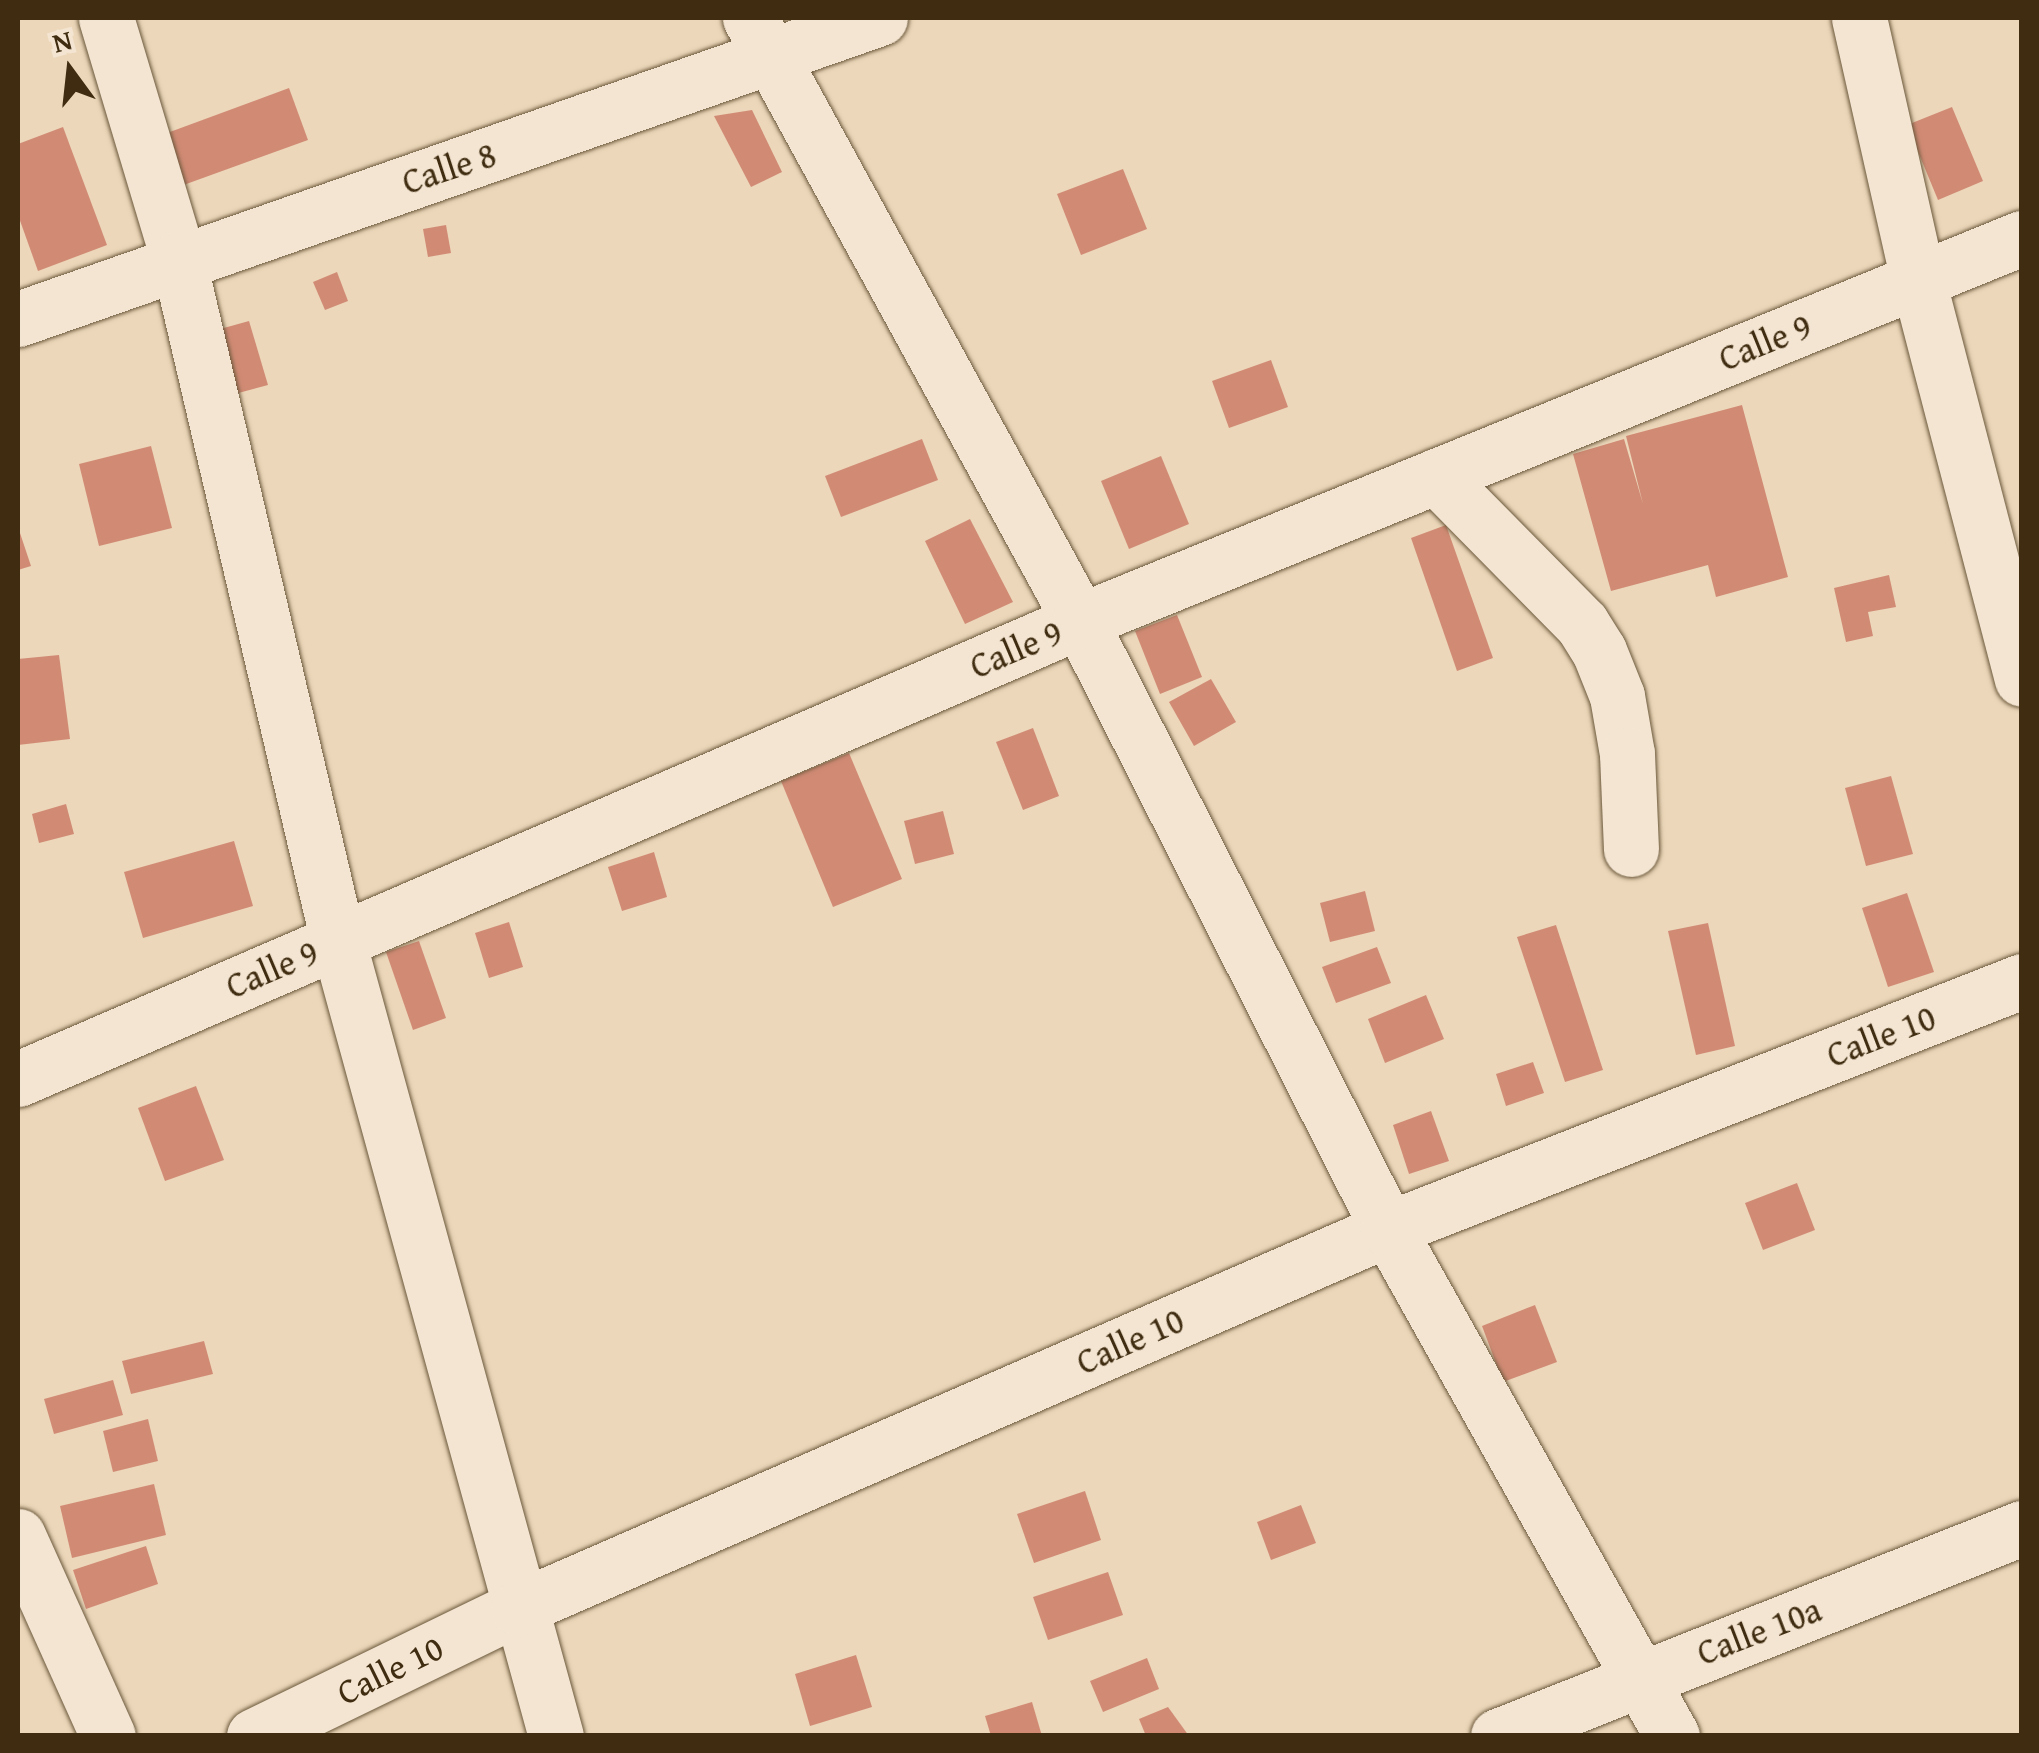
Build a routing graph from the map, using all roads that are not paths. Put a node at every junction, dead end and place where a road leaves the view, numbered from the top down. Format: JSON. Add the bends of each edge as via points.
{"nodes":[{"id":1,"x":106,"y":18,"type":"edge"},
{"id":2,"x":880,"y":18,"type":"edge"},
{"id":3,"x":1859,"y":18,"type":"edge"},
{"id":4,"x":762,"y":38,"type":"edge"},
{"id":5,"x":2022,"y":238,"type":"edge"},
{"id":6,"x":178,"y":258,"type":"junction"},
{"id":7,"x":1918,"y":280,"type":"junction"},
{"id":8,"x":18,"y":319,"type":"edge"},
{"id":9,"x":1436,"y":476,"type":"junction"},
{"id":10,"x":1080,"y":621,"type":"junction"},
{"id":11,"x":2022,"y":679,"type":"edge"},
{"id":12,"x":1632,"y":849,"type":"dead end"},
{"id":13,"x":338,"y":941,"type":"junction"},
{"id":14,"x":2022,"y":981,"type":"edge"},
{"id":15,"x":18,"y":1079,"type":"edge"},
{"id":16,"x":1388,"y":1229,"type":"junction"},
{"id":17,"x":2022,"y":1528,"type":"edge"},
{"id":18,"x":18,"y":1536,"type":"edge"},
{"id":19,"x":518,"y":1608,"type":"junction"},
{"id":20,"x":36,"y":1626,"type":"edge"},
{"id":21,"x":1641,"y":1677,"type":"junction"},
{"id":22,"x":1669,"y":1734,"type":"edge"},
{"id":23,"x":108,"y":1736,"type":"edge"},
{"id":24,"x":254,"y":1736,"type":"edge"},
{"id":25,"x":556,"y":1736,"type":"edge"},
{"id":26,"x":1498,"y":1736,"type":"edge"}],
"edges":[{"from":1,"to":6,"type":"street"},
{"from":2,"to":4,"type":"street","name":"Calle 8"},
{"from":3,"to":7,"type":"street"},
{"from":4,"to":6,"type":"street","name":"Calle 8"},
{"from":4,"to":10,"type":"street"},
{"from":5,"to":7,"type":"street","name":"Calle 9"},
{"from":6,"to":8,"type":"street","name":"Calle 8"},
{"from":6,"to":13,"type":"street"},
{"from":7,"to":9,"type":"street","name":"Calle 9"},
{"from":7,"to":11,"type":"street"},
{"from":9,"to":10,"type":"street","name":"Calle 9"},
{"from":9,"to":12,"type":"street","via":[[1582,624],[1599,651],[1618,696]]},
{"from":10,"to":13,"type":"street","name":"Calle 9"},
{"from":10,"to":16,"type":"street"},
{"from":13,"to":15,"type":"street","name":"Calle 9"},
{"from":13,"to":19,"type":"street"},
{"from":14,"to":16,"type":"street","name":"Calle 10"},
{"from":16,"to":19,"type":"street","name":"Calle 10"},
{"from":16,"to":21,"type":"street"},
{"from":17,"to":21,"type":"street","name":"Calle 10a"},
{"from":18,"to":20,"type":"street"},
{"from":19,"to":24,"type":"street","name":"Calle 10"},
{"from":19,"to":25,"type":"street"},
{"from":20,"to":23,"type":"street"},
{"from":21,"to":22,"type":"street"},
{"from":21,"to":26,"type":"street","name":"Calle 10a"}]}
